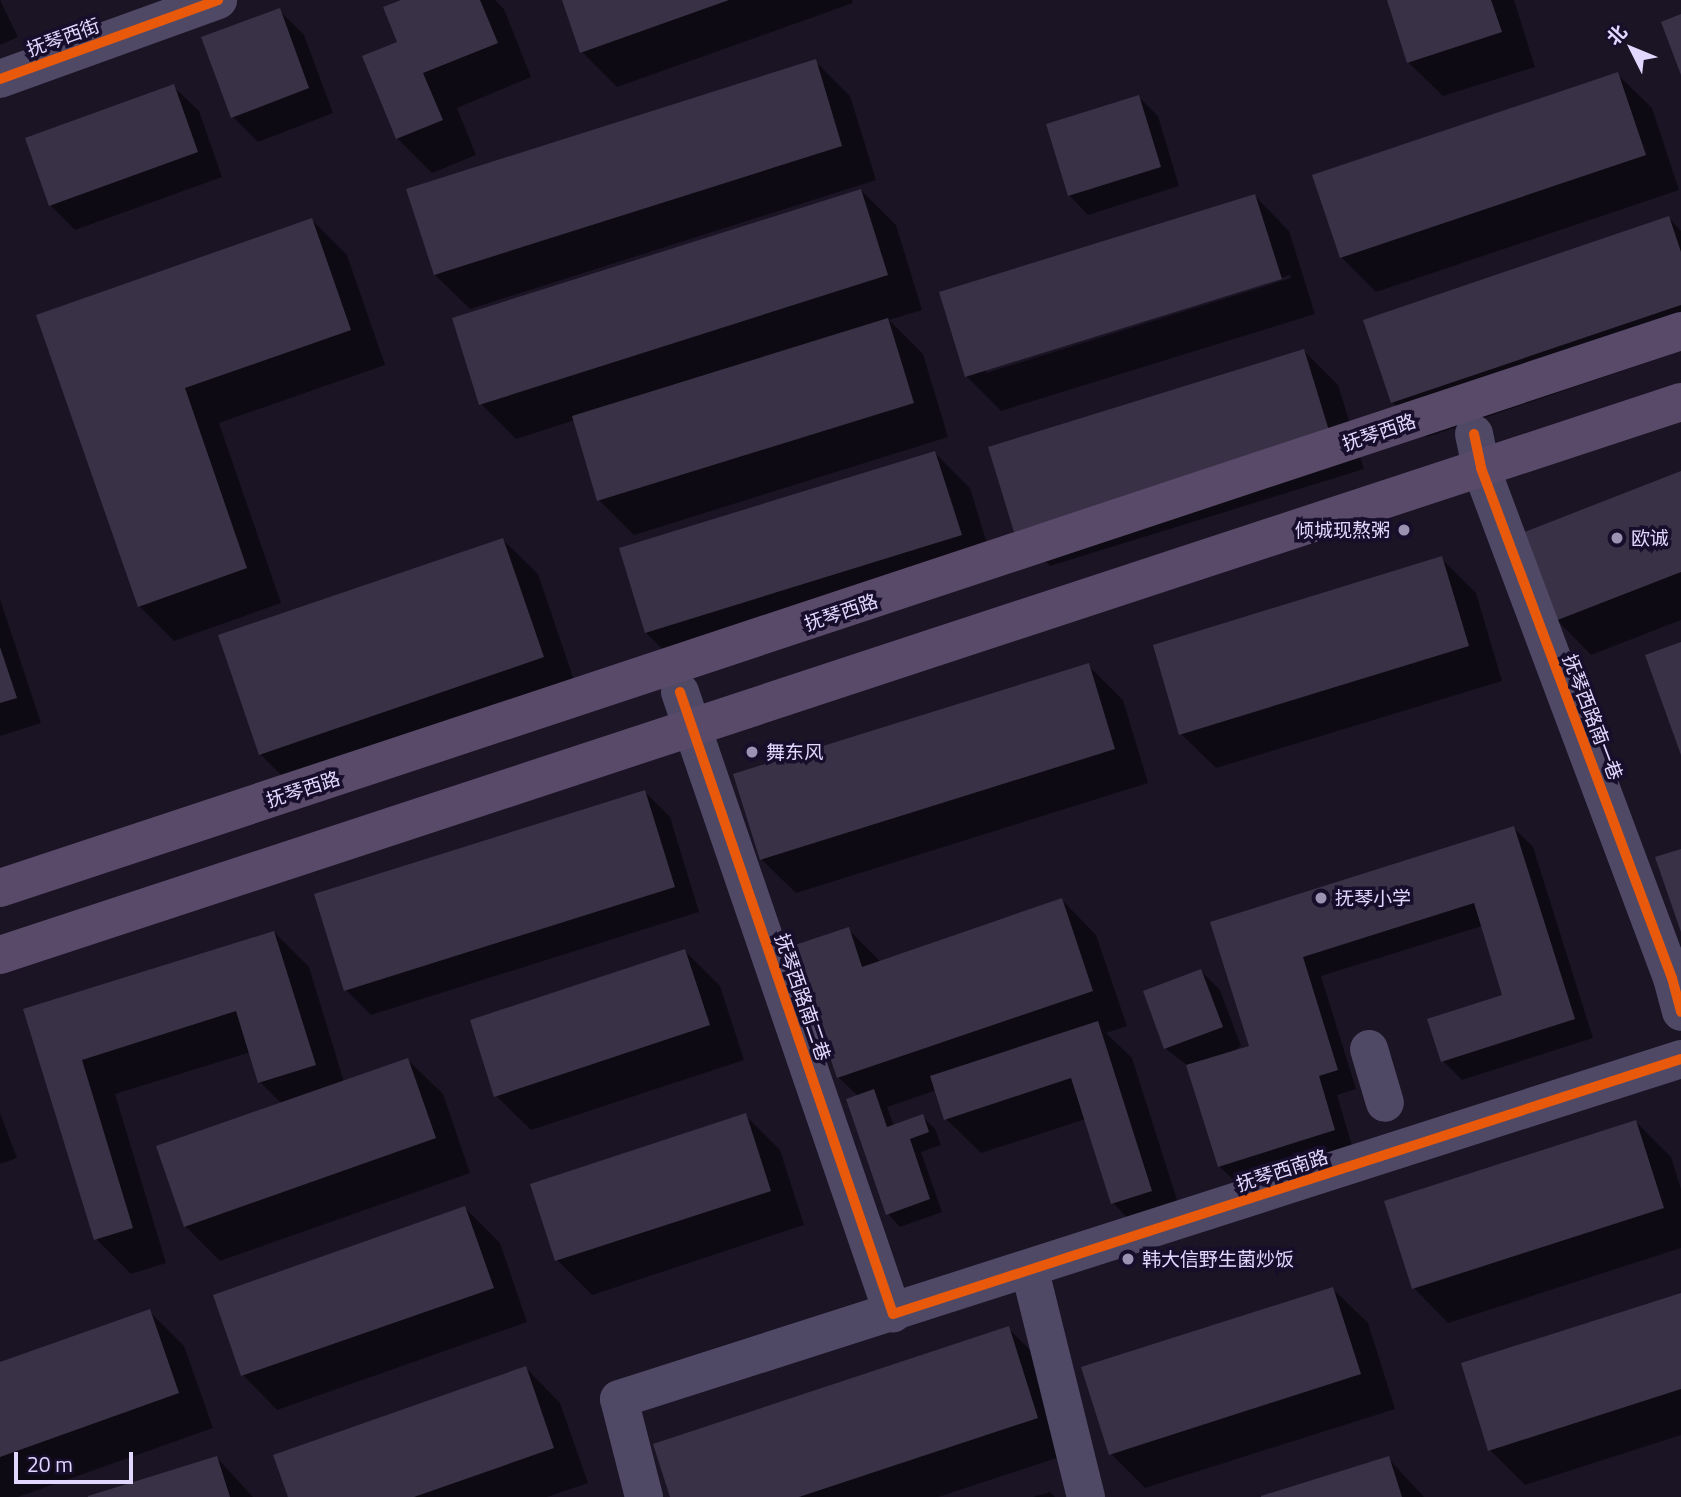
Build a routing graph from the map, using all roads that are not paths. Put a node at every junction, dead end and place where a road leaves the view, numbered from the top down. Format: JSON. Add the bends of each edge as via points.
{"nodes":[{"id":1,"x":218,"y":0,"type":"edge"},
{"id":2,"x":0,"y":79,"type":"edge"},
{"id":3,"x":1681,"y":331,"type":"edge"},
{"id":4,"x":1681,"y":402,"type":"edge"},
{"id":5,"x":1477,"y":451,"type":"junction"},
{"id":6,"x":680,"y":692,"type":"dead end"},
{"id":7,"x":691,"y":728,"type":"junction"},
{"id":8,"x":0,"y":888,"type":"edge"},
{"id":9,"x":0,"y":956,"type":"edge"},
{"id":10,"x":1678,"y":988,"type":"edge"},
{"id":11,"x":1369,"y":1049,"type":"dead end"},
{"id":12,"x":1681,"y":1059,"type":"edge"},
{"id":13,"x":1385,"y":1103,"type":"dead end"},
{"id":14,"x":1030,"y":1270,"type":"junction"},
{"id":15,"x":893,"y":1314,"type":"junction"},
{"id":16,"x":644,"y":1497,"type":"edge"},
{"id":17,"x":1086,"y":1497,"type":"edge"}],
"edges":[{"from":1,"to":2,"type":"street","name":"抚琴西街"},
{"from":3,"to":8,"type":"main road","name":"抚琴西路"},
{"from":4,"to":5,"type":"main road"},
{"from":5,"to":7,"type":"main road"},
{"from":5,"to":10,"type":"street","name":"抚琴西路南一巷"},
{"from":6,"to":7,"type":"street","name":"抚琴西路南二巷"},
{"from":7,"to":9,"type":"main road"},
{"from":7,"to":15,"type":"street","name":"抚琴西路南二巷"},
{"from":11,"to":13,"type":"street"},
{"from":12,"to":14,"type":"street","name":"抚琴西南路"},
{"from":14,"to":15,"type":"street","name":"抚琴西南路"},
{"from":14,"to":17,"type":"street"},
{"from":15,"to":16,"type":"street","name":"抚琴西南路","via":[[619,1399]]}]}
